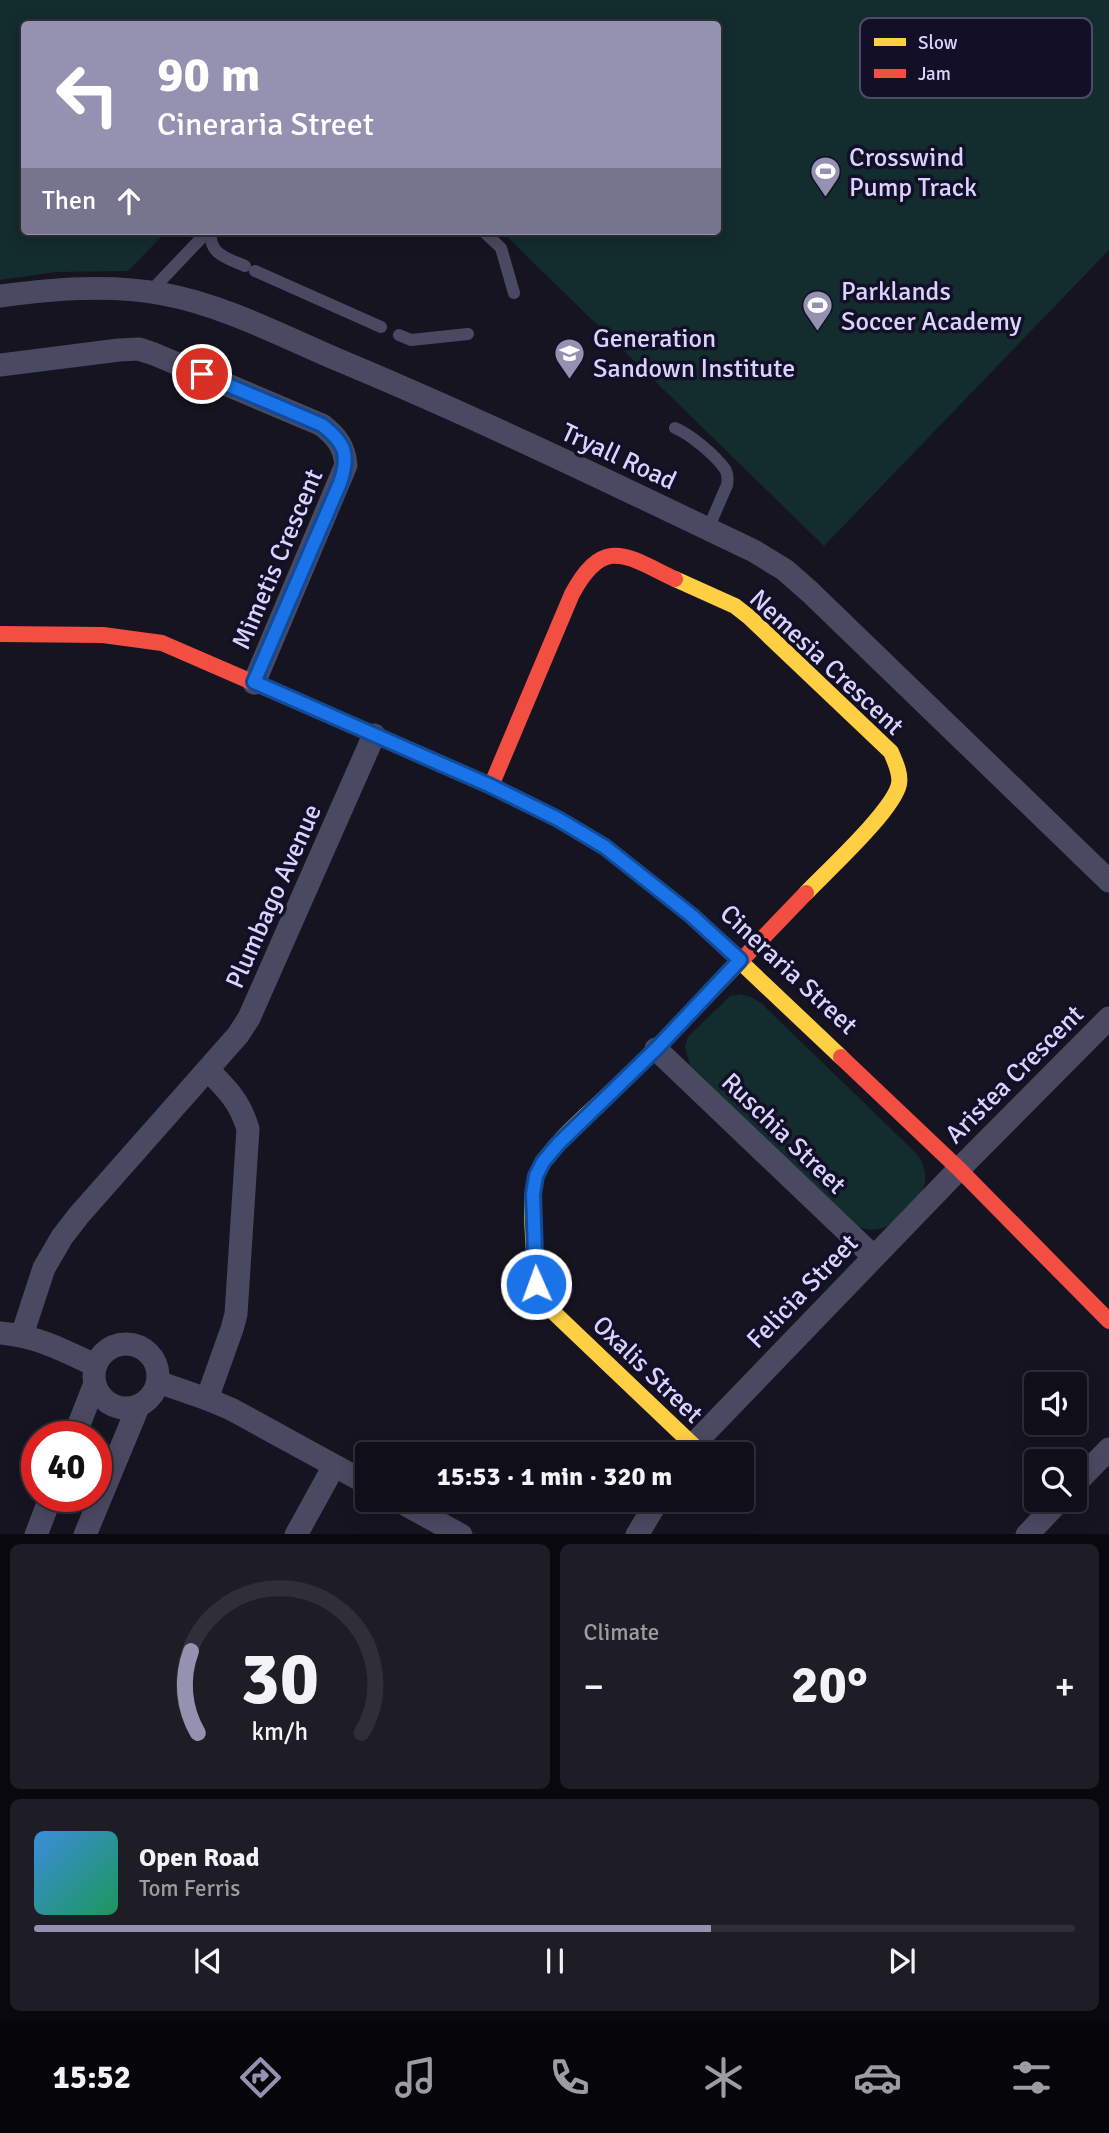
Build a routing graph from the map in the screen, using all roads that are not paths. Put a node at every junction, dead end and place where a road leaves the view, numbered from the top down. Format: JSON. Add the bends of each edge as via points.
{"nodes":[{"id":1,"x":206,"y":235,"type":"edge"},
{"id":2,"x":210,"y":235,"type":"edge"},
{"id":3,"x":486,"y":235,"type":"edge"},
{"id":4,"x":150,"y":292,"type":"junction"},
{"id":5,"x":514,"y":293,"type":"dead end"},
{"id":6,"x":0,"y":296,"type":"edge"},
{"id":7,"x":381,"y":327,"type":"dead end"},
{"id":8,"x":468,"y":334,"type":"dead end"},
{"id":9,"x":399,"y":335,"type":"dead end"},
{"id":10,"x":0,"y":365,"type":"edge"},
{"id":11,"x":675,"y":428,"type":"dead end"},
{"id":12,"x":708,"y":528,"type":"junction"},
{"id":13,"x":0,"y":634,"type":"edge"},
{"id":14,"x":254,"y":682,"type":"junction"},
{"id":15,"x":374,"y":735,"type":"junction"},
{"id":16,"x":491,"y":786,"type":"junction"},
{"id":17,"x":1109,"y":881,"type":"edge"},
{"id":18,"x":740,"y":960,"type":"junction"},
{"id":19,"x":1109,"y":1018,"type":"edge"},
{"id":20,"x":656,"y":1049,"type":"junction"},
{"id":21,"x":208,"y":1070,"type":"junction"},
{"id":22,"x":959,"y":1169,"type":"junction"},
{"id":23,"x":874,"y":1257,"type":"junction"},
{"id":24,"x":1109,"y":1321,"type":"edge"},
{"id":25,"x":11,"y":1334,"type":"edge"},
{"id":26,"x":95,"y":1376,"type":"junction"},
{"id":27,"x":158,"y":1382,"type":"junction"},
{"id":28,"x":207,"y":1399,"type":"junction"},
{"id":29,"x":138,"y":1407,"type":"junction"},
{"id":30,"x":80,"y":1421,"type":"edge"},
{"id":31,"x":682,"y":1442,"type":"edge"},
{"id":32,"x":698,"y":1442,"type":"edge"},
{"id":33,"x":1109,"y":1450,"type":"edge"},
{"id":34,"x":334,"y":1466,"type":"junction"},
{"id":35,"x":112,"y":1469,"type":"edge"},
{"id":36,"x":1087,"y":1472,"type":"edge"},
{"id":37,"x":355,"y":1477,"type":"edge"},
{"id":38,"x":45,"y":1512,"type":"edge"},
{"id":39,"x":94,"y":1512,"type":"edge"},
{"id":40,"x":419,"y":1512,"type":"edge"},
{"id":41,"x":651,"y":1512,"type":"edge"},
{"id":42,"x":1049,"y":1512,"type":"edge"},
{"id":43,"x":36,"y":1534,"type":"edge"},
{"id":44,"x":85,"y":1534,"type":"edge"},
{"id":45,"x":297,"y":1534,"type":"edge"},
{"id":46,"x":459,"y":1534,"type":"edge"},
{"id":47,"x":639,"y":1534,"type":"edge"},
{"id":48,"x":1028,"y":1534,"type":"edge"}],
"edges":[{"from":1,"to":4,"type":"lane"},
{"from":2,"to":7,"type":"lane","via":[[217,254]]},
{"from":3,"to":5,"type":"lane","via":[[501,248]]},
{"from":4,"to":6,"type":"street","name":"Tryall Road","via":[[119,288]]},
{"from":4,"to":12,"type":"street","name":"Tryall Road","via":[[209,305],[397,384]]},
{"from":8,"to":9,"type":"lane","via":[[411,340]]},
{"from":10,"to":14,"type":"street","name":"Mimetis Crescent","via":[[139,349],[309,419],[336,436],[345,450],[346,465]]},
{"from":11,"to":12,"type":"lane","via":[[688,433],[726,470],[727,485]]},
{"from":12,"to":17,"type":"street","name":"Tryall Road","via":[[785,570],[810,592]]},
{"from":13,"to":14,"type":"street","name":"Cineraria Street","via":[[144,638]]},
{"from":14,"to":15,"type":"street","name":"Cineraria Street"},
{"from":15,"to":16,"type":"street","name":"Cineraria Street"},
{"from":15,"to":21,"type":"street","name":"Plumbago Avenue","via":[[256,1006],[239,1035]]},
{"from":16,"to":18,"type":"street","name":"Cineraria Street","via":[[605,847]]},
{"from":16,"to":18,"type":"street","name":"Nemesia Crescent","via":[[572,594],[595,561],[608,554],[623,555],[735,606],[891,752],[900,769],[894,799],[880,816]]},
{"from":18,"to":20,"type":"street","name":"Oxalis Street"},
{"from":18,"to":22,"type":"street","name":"Cineraria Street"},
{"from":19,"to":22,"type":"street","name":"Aristea Crescent"},
{"from":20,"to":23,"type":"street","name":"Ruschia Street"},
{"from":20,"to":31,"type":"street","name":"Oxalis Street","via":[[543,1162],[533,1194],[536,1284],[548,1307]]},
{"from":21,"to":25,"type":"street","name":"Plumbago Avenue","via":[[62,1237]]},
{"from":21,"to":28,"type":"street","via":[[233,1095],[248,1129],[236,1314]]},
{"from":22,"to":23,"type":"street","name":"Felicia Street"},
{"from":22,"to":24,"type":"street","name":"Cineraria Street"},
{"from":23,"to":32,"type":"street","name":"Felicia Street"},
{"from":25,"to":26,"type":"street","via":[[47,1344]]},
{"from":26,"to":27,"type":"street","via":[[100,1356],[107,1349],[127,1344],[138,1346],[154,1361]]},
{"from":26,"to":29,"type":"street","via":[[106,1403],[116,1408]]},
{"from":26,"to":30,"type":"street"},
{"from":27,"to":28,"type":"street"},
{"from":27,"to":29,"type":"street"},
{"from":28,"to":34,"type":"street"},
{"from":29,"to":35,"type":"street"},
{"from":33,"to":36,"type":"street"},
{"from":34,"to":37,"type":"street"},
{"from":34,"to":45,"type":"street"},
{"from":38,"to":43,"type":"street"},
{"from":39,"to":44,"type":"street"},
{"from":40,"to":46,"type":"street"},
{"from":41,"to":47,"type":"street"},
{"from":42,"to":48,"type":"street"}]}
